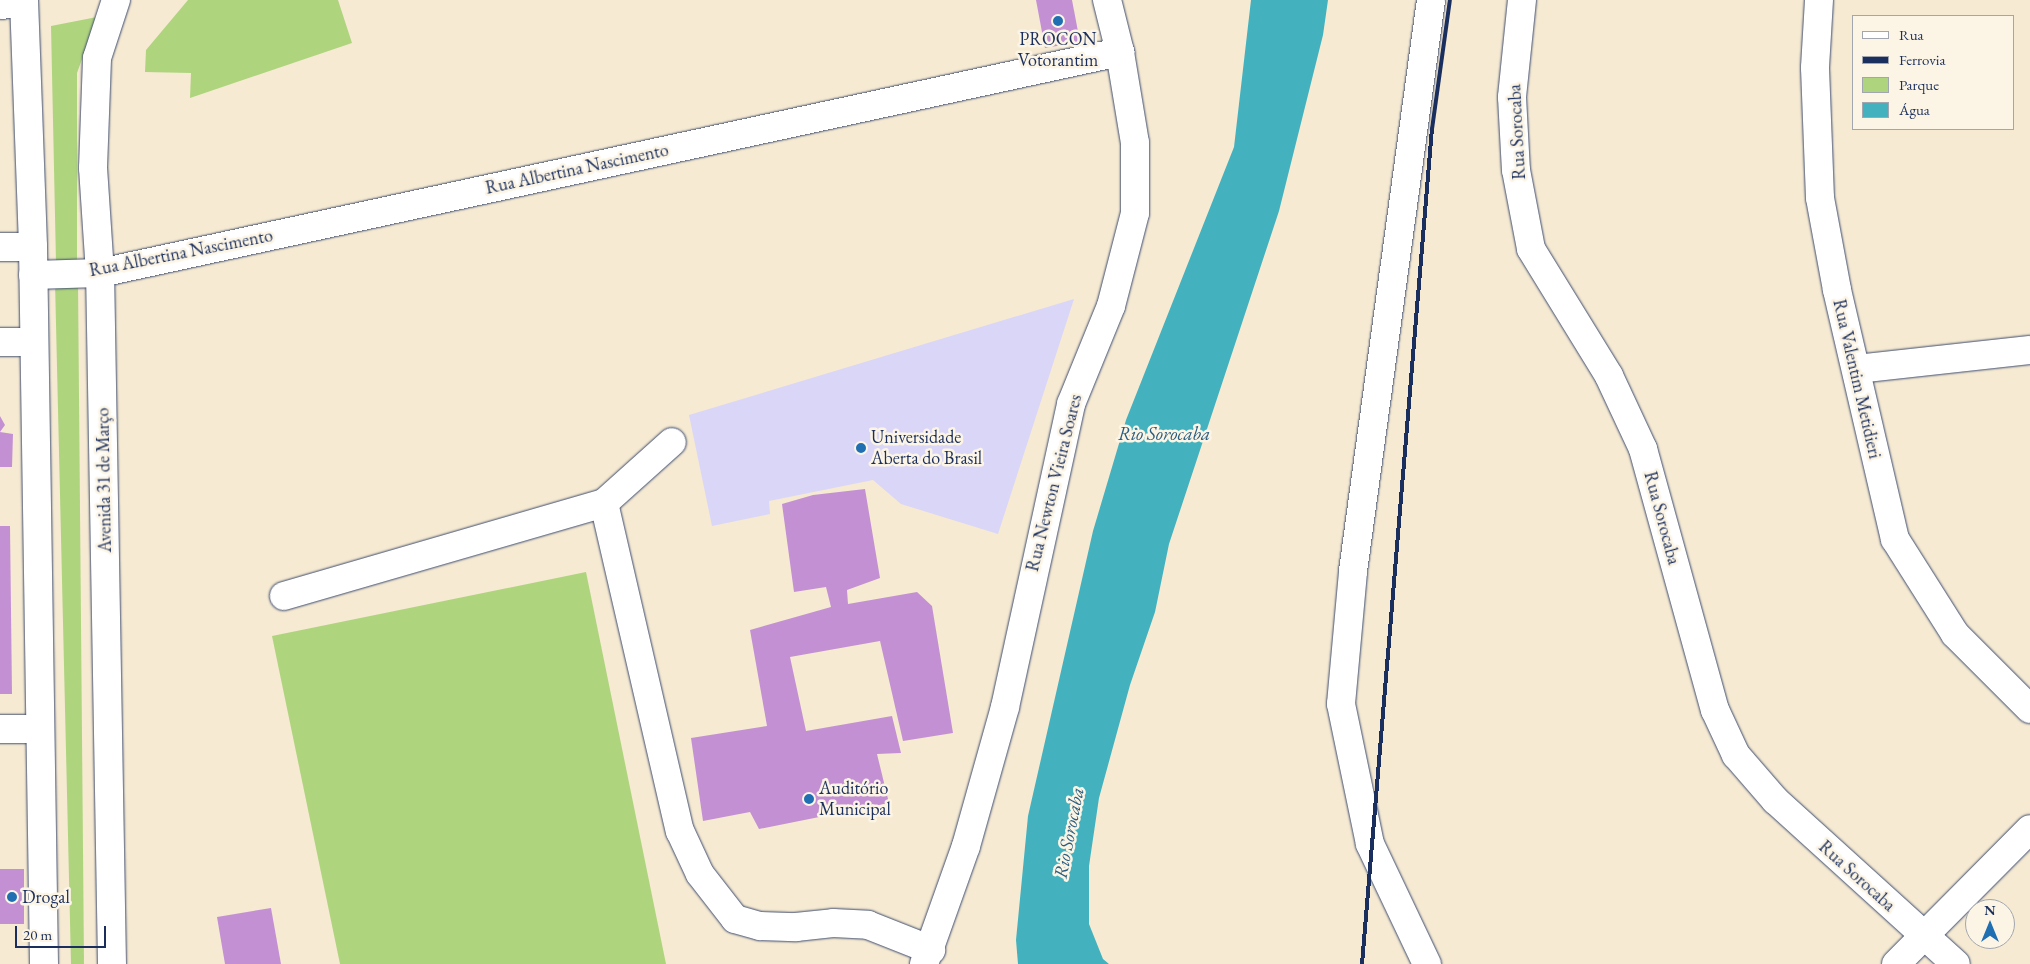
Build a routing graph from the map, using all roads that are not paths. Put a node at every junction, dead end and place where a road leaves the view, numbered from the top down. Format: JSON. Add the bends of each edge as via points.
{"nodes":[{"id":1,"x":116,"y":0,"type":"edge"},
{"id":2,"x":1107,"y":0,"type":"edge"},
{"id":3,"x":1431,"y":0,"type":"edge"},
{"id":4,"x":1522,"y":0,"type":"edge"},
{"id":5,"x":1819,"y":0,"type":"edge"},
{"id":6,"x":22,"y":2,"type":"edge"},
{"id":7,"x":1120,"y":52,"type":"junction"},
{"id":8,"x":0,"y":247,"type":"edge"},
{"id":9,"x":33,"y":247,"type":"junction"},
{"id":10,"x":100,"y":273,"type":"junction"},
{"id":11,"x":33,"y":275,"type":"junction"},
{"id":12,"x":0,"y":342,"type":"edge"},
{"id":13,"x":34,"y":342,"type":"junction"},
{"id":14,"x":2030,"y":350,"type":"edge"},
{"id":15,"x":1857,"y":369,"type":"junction"},
{"id":16,"x":672,"y":442,"type":"dead end"},
{"id":17,"x":604,"y":503,"type":"junction"},
{"id":18,"x":284,"y":596,"type":"dead end"},
{"id":19,"x":2030,"y":709,"type":"edge"},
{"id":20,"x":0,"y":728,"type":"edge"},
{"id":21,"x":40,"y":729,"type":"junction"},
{"id":22,"x":2030,"y":829,"type":"edge"},
{"id":23,"x":1912,"y":953,"type":"edge"},
{"id":24,"x":928,"y":957,"type":"edge"},
{"id":25,"x":44,"y":964,"type":"edge"},
{"id":26,"x":112,"y":964,"type":"edge"},
{"id":27,"x":1426,"y":964,"type":"edge"},
{"id":28,"x":1956,"y":964,"type":"edge"}],
"edges":[{"from":1,"to":10,"type":"main road","name":"Avenida 31 de Março","via":[[97,58],[94,168]]},
{"from":2,"to":7,"type":"main road","name":"Rua Newton Vieira Soares"},
{"from":3,"to":27,"type":"main road","via":[[1353,571],[1340,704],[1370,844]]},
{"from":4,"to":23,"type":"main road","name":"Rua Sorocaba","via":[[1512,97],[1516,170],[1531,249],[1609,376],[1643,449],[1715,710],[1736,755]]},
{"from":5,"to":15,"type":"main road","name":"Rua Valentim Metidieri","via":[[1815,68],[1820,198],[1837,290]]},
{"from":6,"to":9,"type":"main road"},
{"from":7,"to":10,"type":"main road","name":"Rua Albertina Nascimento"},
{"from":7,"to":24,"type":"main road","name":"Rua Newton Vieira Soares","via":[[1135,143],[1135,213],[1111,306],[1071,404],[1005,707],[966,846]]},
{"from":8,"to":9,"type":"main road"},
{"from":9,"to":11,"type":"main road"},
{"from":10,"to":11,"type":"main road","name":"Rua Albertina Nascimento"},
{"from":10,"to":26,"type":"main road","name":"Avenida 31 de Março"},
{"from":11,"to":13,"type":"main road"},
{"from":12,"to":13,"type":"main road"},
{"from":13,"to":21,"type":"main road"},
{"from":14,"to":15,"type":"main road"},
{"from":15,"to":19,"type":"main road","name":"Rua Valentim Metidieri","via":[[1872,452],[1894,539],[1955,634]]},
{"from":16,"to":17,"type":"main road"},
{"from":17,"to":18,"type":"main road"},
{"from":17,"to":24,"type":"main road","via":[[680,831],[700,874],[734,919],[760,926],[868,925]]},
{"from":20,"to":21,"type":"main road"},
{"from":21,"to":25,"type":"main road"},
{"from":22,"to":23,"type":"main road"},
{"from":23,"to":28,"type":"main road","name":"Rua Sorocaba"}]}
